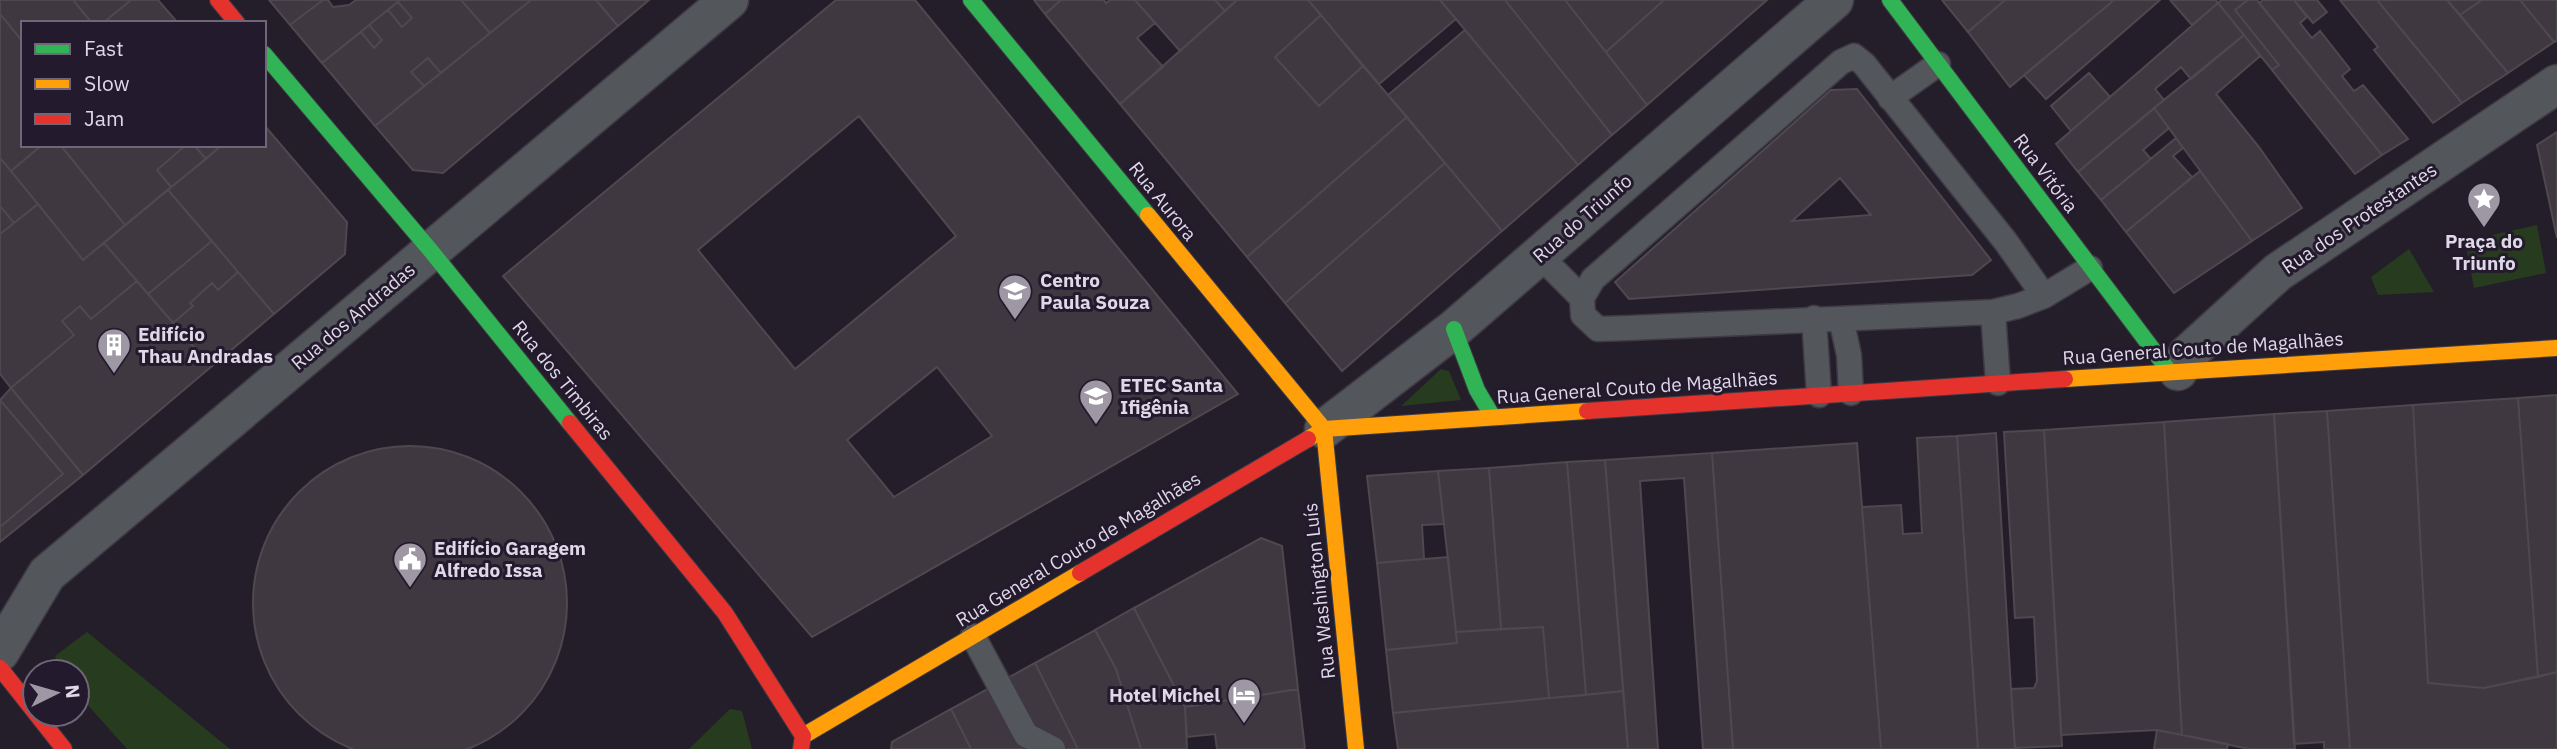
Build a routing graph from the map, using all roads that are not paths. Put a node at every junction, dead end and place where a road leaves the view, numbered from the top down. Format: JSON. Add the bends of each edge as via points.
{"nodes":[{"id":1,"x":218,"y":0,"type":"edge"},
{"id":2,"x":729,"y":0,"type":"edge"},
{"id":3,"x":971,"y":0,"type":"edge"},
{"id":4,"x":1834,"y":0,"type":"edge"},
{"id":5,"x":1890,"y":0,"type":"edge"},
{"id":6,"x":235,"y":21,"type":"edge"},
{"id":7,"x":266,"y":56,"type":"edge"},
{"id":8,"x":1938,"y":64,"type":"junction"},
{"id":9,"x":2557,"y":84,"type":"edge"},
{"id":10,"x":1890,"y":98,"type":"junction"},
{"id":11,"x":431,"y":251,"type":"junction"},
{"id":12,"x":1539,"y":256,"type":"junction"},
{"id":13,"x":2090,"y":268,"type":"junction"},
{"id":14,"x":2043,"y":296,"type":"junction"},
{"id":15,"x":1582,"y":298,"type":"junction"},
{"id":16,"x":1993,"y":312,"type":"junction"},
{"id":17,"x":1814,"y":318,"type":"junction"},
{"id":18,"x":1841,"y":318,"type":"junction"},
{"id":19,"x":1454,"y":329,"type":"junction"},
{"id":20,"x":2557,"y":348,"type":"edge"},
{"id":21,"x":2174,"y":371,"type":"junction"},
{"id":22,"x":1998,"y":383,"type":"junction"},
{"id":23,"x":1851,"y":393,"type":"junction"},
{"id":24,"x":1819,"y":395,"type":"junction"},
{"id":25,"x":1493,"y":417,"type":"junction"},
{"id":26,"x":1324,"y":429,"type":"junction"},
{"id":27,"x":973,"y":636,"type":"junction"},
{"id":28,"x":0,"y":652,"type":"edge"},
{"id":29,"x":0,"y":668,"type":"edge"},
{"id":30,"x":802,"y":743,"type":"edge"},
{"id":31,"x":64,"y":749,"type":"edge"},
{"id":32,"x":1053,"y":749,"type":"edge"},
{"id":33,"x":1356,"y":749,"type":"edge"}],
"edges":[{"from":1,"to":6,"type":"street"},
{"from":2,"to":11,"type":"street","name":"Rua dos Andradas"},
{"from":3,"to":26,"type":"street","name":"Rua Aurora"},
{"from":4,"to":12,"type":"street","name":"Rua do Triunfo"},
{"from":5,"to":8,"type":"street","name":"Rua Vitória"},
{"from":7,"to":11,"type":"street","name":"Rua dos Timbiras"},
{"from":8,"to":10,"type":"lane"},
{"from":8,"to":13,"type":"street","name":"Rua Vitória"},
{"from":9,"to":21,"type":"street","name":"Rua dos Protestantes","via":[[2278,272]]},
{"from":10,"to":14,"type":"lane","via":[[2006,242]]},
{"from":10,"to":15,"type":"lane","via":[[1854,56],[1841,62],[1593,279]]},
{"from":11,"to":28,"type":"street","name":"Rua dos Andradas","via":[[47,574]]},
{"from":11,"to":30,"type":"street","name":"Rua dos Timbiras","via":[[725,613],[762,668]]},
{"from":12,"to":15,"type":"lane"},
{"from":12,"to":19,"type":"street","name":"Rua do Triunfo"},
{"from":13,"to":14,"type":"lane"},
{"from":13,"to":21,"type":"street","name":"Rua Vitória"},
{"from":14,"to":16,"type":"lane"},
{"from":15,"to":17,"type":"lane","via":[[1583,315],[1598,329]]},
{"from":16,"to":18,"type":"lane"},
{"from":16,"to":22,"type":"lane"},
{"from":17,"to":18,"type":"lane"},
{"from":17,"to":24,"type":"lane"},
{"from":18,"to":23,"type":"lane"},
{"from":19,"to":25,"type":"street","via":[[1477,390]]},
{"from":19,"to":26,"type":"street","name":"Rua do Triunfo"},
{"from":20,"to":21,"type":"street","name":"Rua General Couto de Magalhães"},
{"from":21,"to":22,"type":"street","name":"Rua General Couto de Magalhães"},
{"from":22,"to":23,"type":"street","name":"Rua General Couto de Magalhães"},
{"from":23,"to":24,"type":"street","name":"Rua General Couto de Magalhães"},
{"from":24,"to":25,"type":"street","name":"Rua General Couto de Magalhães"},
{"from":25,"to":26,"type":"street","name":"Rua General Couto de Magalhães"},
{"from":26,"to":27,"type":"street","name":"Rua General Couto de Magalhães"},
{"from":26,"to":33,"type":"street","name":"Rua Washington Luís"},
{"from":27,"to":30,"type":"street","name":"Rua General Couto de Magalhães"},
{"from":27,"to":32,"type":"lane","via":[[1026,735]]},
{"from":29,"to":31,"type":"street"}]}
